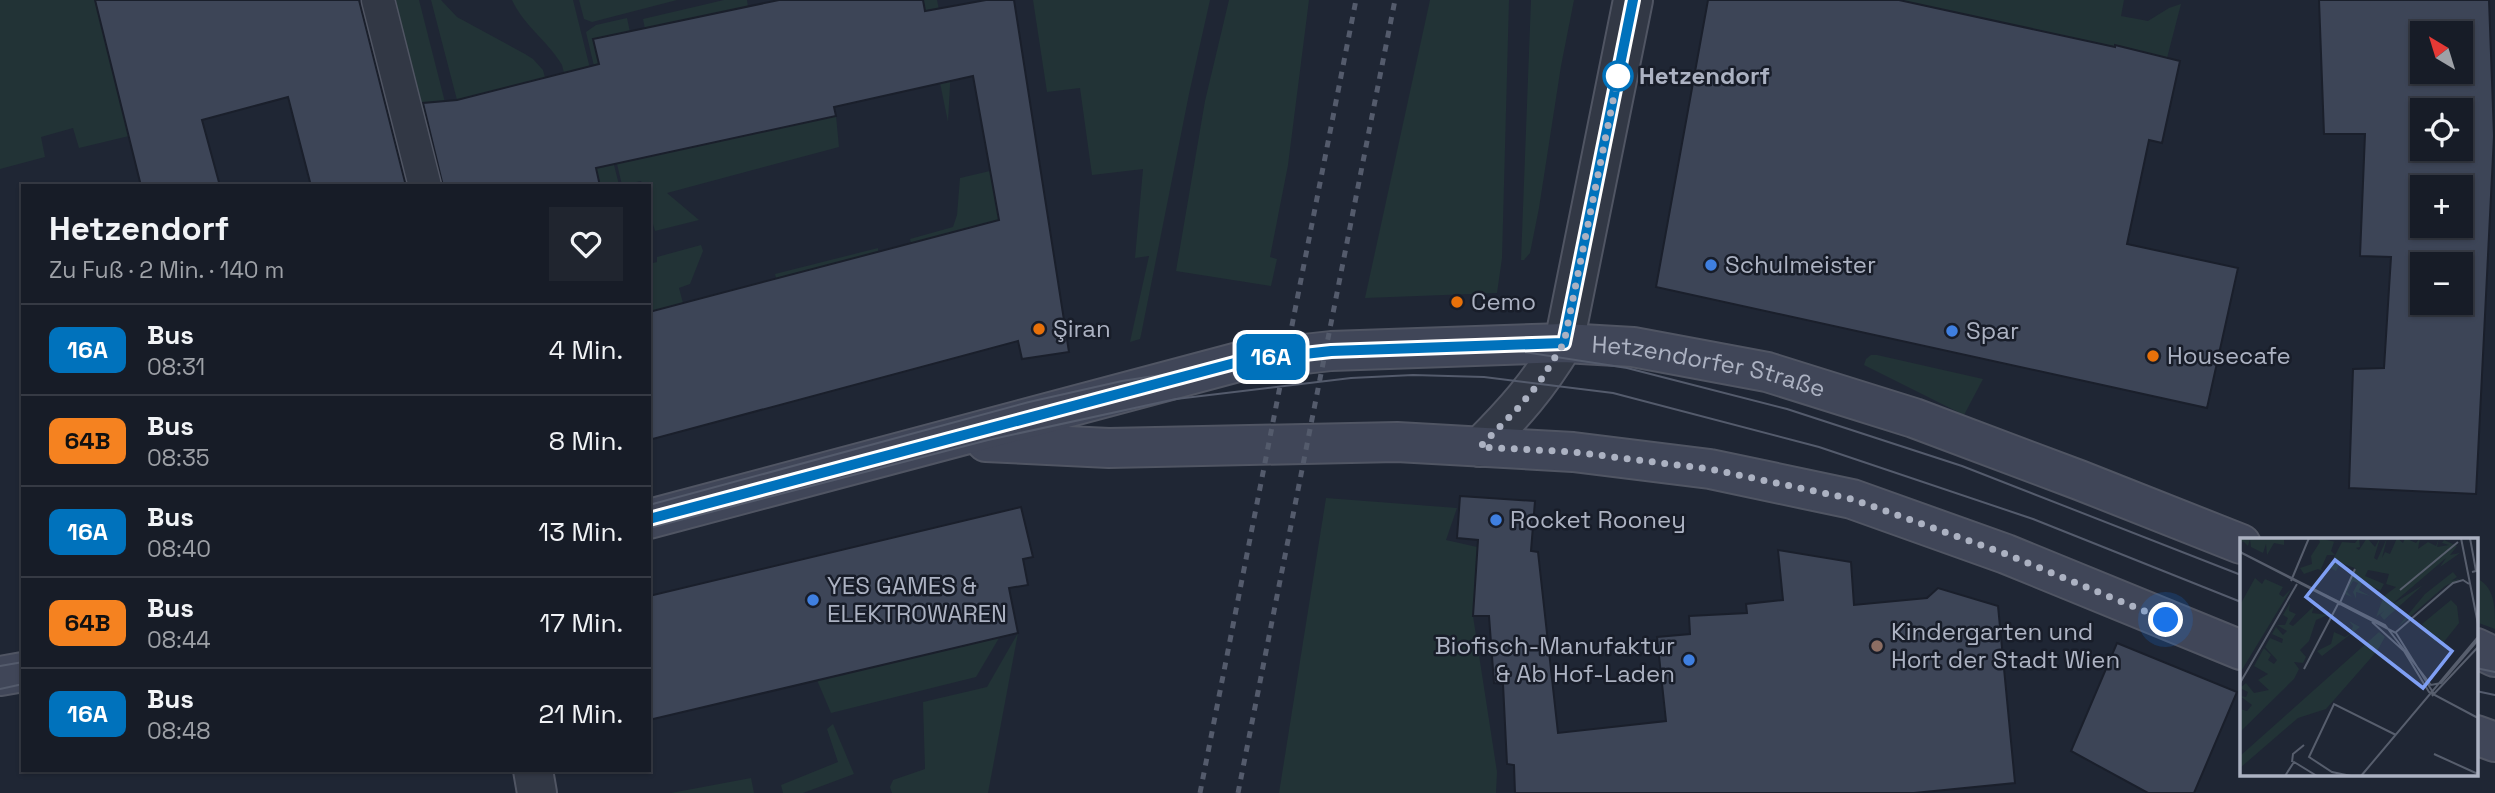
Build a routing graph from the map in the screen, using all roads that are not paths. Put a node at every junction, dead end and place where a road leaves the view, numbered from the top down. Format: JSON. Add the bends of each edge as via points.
{"nodes":[{"id":1,"x":378,"y":0,"type":"edge"},
{"id":2,"x":1633,"y":0,"type":"edge"},
{"id":3,"x":424,"y":184,"type":"edge"},
{"id":4,"x":1564,"y":343,"type":"junction"},
{"id":5,"x":948,"y":441,"type":"junction"},
{"id":6,"x":1480,"y":447,"type":"junction"},
{"id":7,"x":651,"y":518,"type":"edge"},
{"id":8,"x":2240,"y":544,"type":"edge"},
{"id":9,"x":2240,"y":650,"type":"edge"},
{"id":10,"x":21,"y":672,"type":"edge"},
{"id":11,"x":0,"y":676,"type":"edge"},
{"id":12,"x":2478,"y":736,"type":"edge"},
{"id":13,"x":2495,"y":742,"type":"edge"},
{"id":14,"x":533,"y":772,"type":"edge"},
{"id":15,"x":537,"y":793,"type":"edge"}],
"edges":[{"from":1,"to":3,"type":"lane"},
{"from":2,"to":4,"type":"street"},
{"from":4,"to":5,"type":"main road","name":"Hetzendorfer Straße","via":[[1331,351],[1242,361]]},
{"from":4,"to":6,"type":"street","via":[[1539,383]]},
{"from":4,"to":8,"type":"main road","name":"Hetzendorfer Straße","via":[[1633,347],[1767,372],[1914,418]]},
{"from":5,"to":6,"type":"main road","name":"Hetzendorfer Straße","via":[[1109,448],[1397,442]]},
{"from":5,"to":7,"type":"main road","name":"Hetzendorfer Straße"},
{"from":6,"to":9,"type":"main road","name":"Hetzendorfer Straße","via":[[1573,452],[1710,469],[1852,499],[2006,554]]},
{"from":10,"to":11,"type":"main road"},
{"from":12,"to":13,"type":"main road"},
{"from":14,"to":15,"type":"street"}]}
